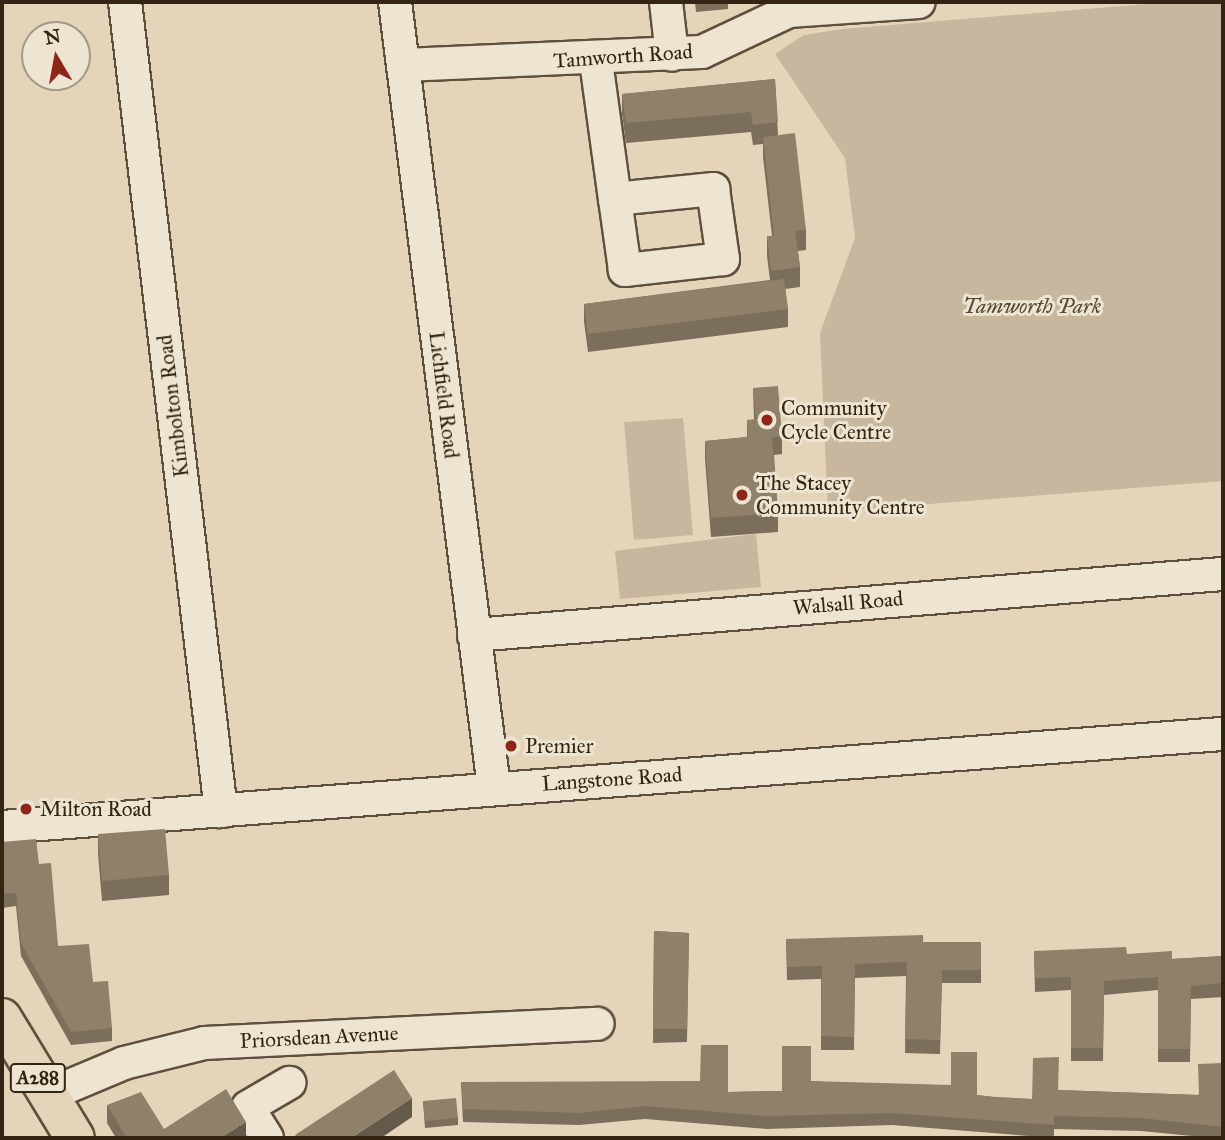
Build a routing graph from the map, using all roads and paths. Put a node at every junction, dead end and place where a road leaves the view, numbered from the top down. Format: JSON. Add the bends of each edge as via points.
{"nodes":[{"id":1,"x":125,"y":2,"type":"edge"},
{"id":2,"x":395,"y":2,"type":"edge"},
{"id":3,"x":666,"y":2,"type":"edge"},
{"id":4,"x":919,"y":2,"type":"edge"},
{"id":5,"x":672,"y":55,"type":"junction"},
{"id":6,"x":596,"y":61,"type":"junction"},
{"id":7,"x":403,"y":65,"type":"junction"},
{"id":8,"x":615,"y":199,"type":"dead end"},
{"id":9,"x":1223,"y":574,"type":"edge"},
{"id":10,"x":474,"y":635,"type":"junction"},
{"id":11,"x":1223,"y":734,"type":"edge"},
{"id":12,"x":494,"y":788,"type":"junction"},
{"id":13,"x":221,"y":810,"type":"junction"},
{"id":14,"x":2,"y":827,"type":"edge"},
{"id":15,"x":2,"y":1018,"type":"edge"},
{"id":16,"x":598,"y":1024,"type":"dead end"},
{"id":17,"x":289,"y":1083,"type":"dead end"},
{"id":18,"x":48,"y":1095,"type":"junction"},
{"id":19,"x":75,"y":1138,"type":"edge"},
{"id":20,"x":267,"y":1138,"type":"edge"}],
"edges":[{"from":1,"to":13,"type":"street","name":"Kimbolton Road"},
{"from":2,"to":7,"type":"street","name":"Lichfield Road"},
{"from":3,"to":5,"type":"street"},
{"from":4,"to":5,"type":"street","name":"Tamworth Road","via":[[789,11],[702,52]]},
{"from":5,"to":6,"type":"street","name":"Tamworth Road"},
{"from":6,"to":7,"type":"street","name":"Tamworth Road"},
{"from":6,"to":8,"type":"street"},
{"from":7,"to":10,"type":"street","name":"Lichfield Road"},
{"from":9,"to":10,"type":"street","name":"Walsall Road"},
{"from":10,"to":12,"type":"street","name":"Lichfield Road"},
{"from":11,"to":12,"type":"street","name":"Langstone Road"},
{"from":12,"to":13,"type":"street","name":"Langstone Road"},
{"from":13,"to":14,"type":"street","name":"Langstone Road"},
{"from":15,"to":18,"type":"main road","number":"A288"},
{"from":16,"to":18,"type":"street","name":"Priorsdean Avenue","via":[[205,1043],[124,1063]]},
{"from":17,"to":20,"type":"street","via":[[248,1107]]},
{"from":18,"to":19,"type":"main road","number":"A288"}]}
